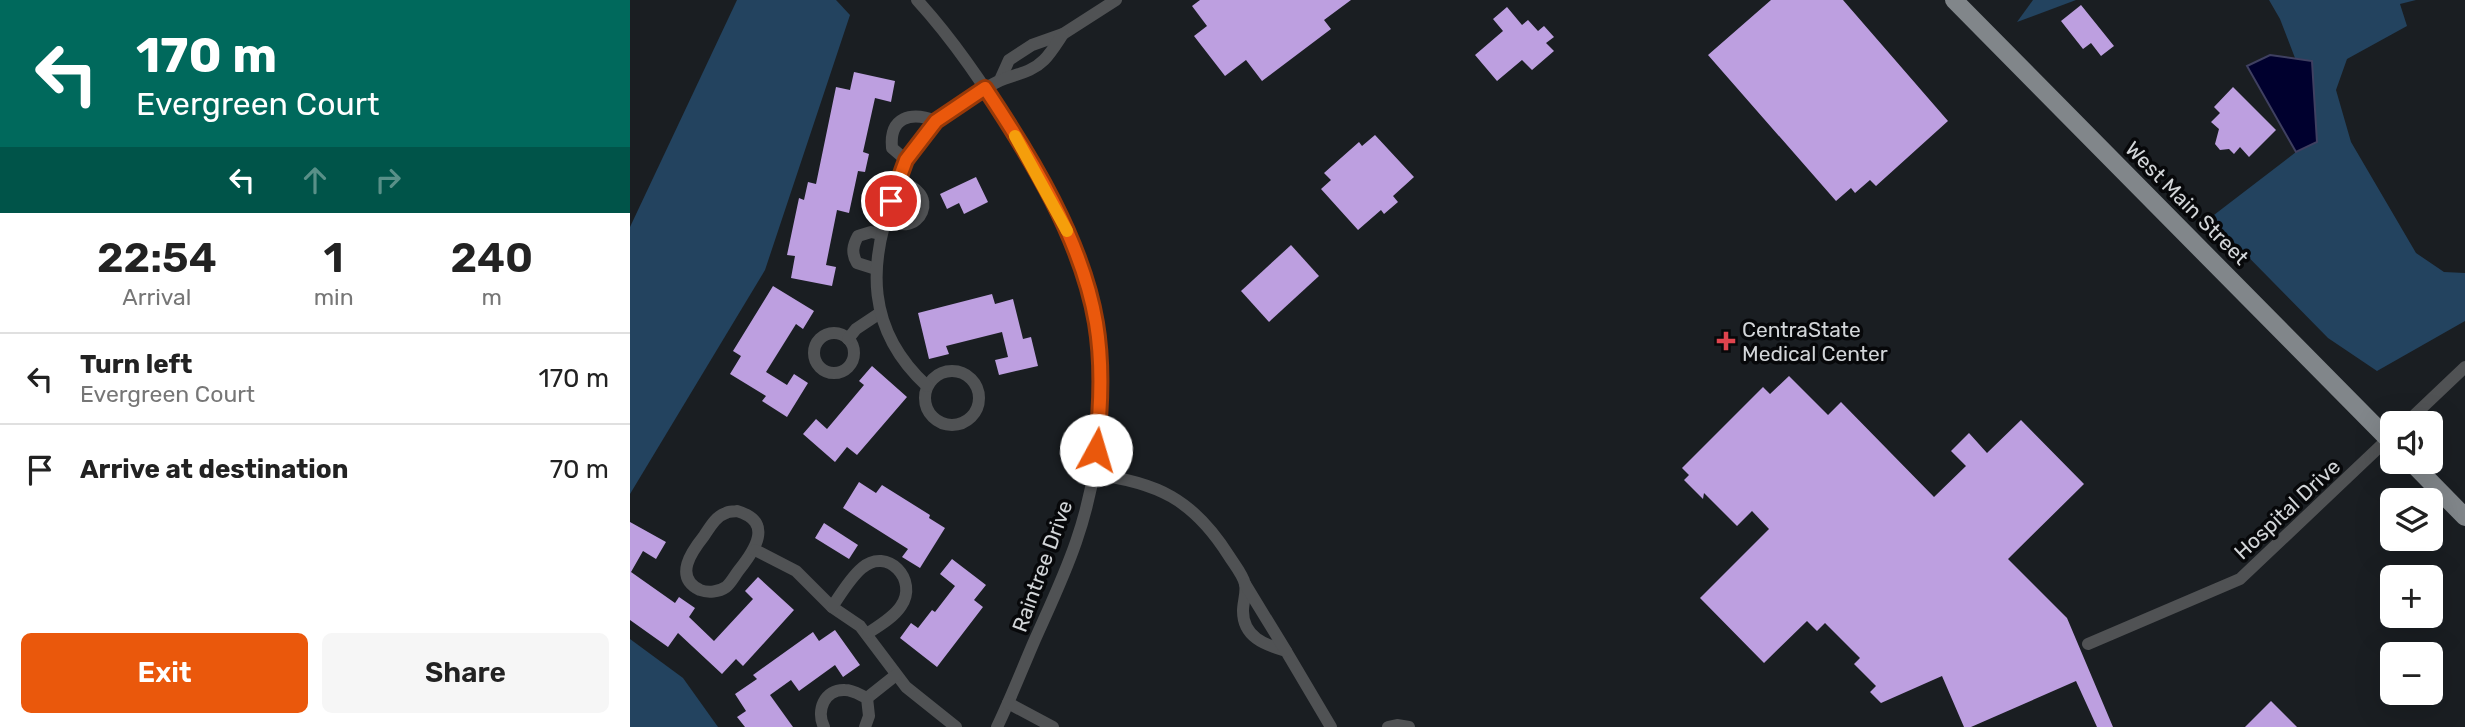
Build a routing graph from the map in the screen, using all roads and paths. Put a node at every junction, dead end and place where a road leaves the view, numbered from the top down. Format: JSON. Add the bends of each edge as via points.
{"nodes":[{"id":1,"x":917,"y":0,"type":"edge"},
{"id":2,"x":1116,"y":0,"type":"edge"},
{"id":3,"x":1954,"y":0,"type":"edge"},
{"id":4,"x":1063,"y":34,"type":"junction"},
{"id":5,"x":1000,"y":80,"type":"junction"},
{"id":6,"x":985,"y":88,"type":"junction"},
{"id":7,"x":936,"y":121,"type":"junction"},
{"id":8,"x":906,"y":160,"type":"junction"},
{"id":9,"x":899,"y":182,"type":"junction"},
{"id":10,"x":884,"y":220,"type":"junction"},
{"id":11,"x":880,"y":234,"type":"junction"},
{"id":12,"x":876,"y":269,"type":"junction"},
{"id":13,"x":880,"y":313,"type":"junction"},
{"id":14,"x":848,"y":339,"type":"dead end"},
{"id":15,"x":2465,"y":367,"type":"edge"},
{"id":16,"x":927,"y":386,"type":"junction"},
{"id":17,"x":2419,"y":411,"type":"edge"},
{"id":18,"x":2380,"y":428,"type":"edge"},
{"id":19,"x":2380,"y":449,"type":"edge"},
{"id":20,"x":1092,"y":474,"type":"junction"},
{"id":21,"x":2423,"y":474,"type":"edge"},
{"id":22,"x":2465,"y":517,"type":"edge"},
{"id":23,"x":755,"y":550,"type":"junction"},
{"id":24,"x":1245,"y":584,"type":"junction"},
{"id":25,"x":832,"y":607,"type":"junction"},
{"id":26,"x":868,"y":633,"type":"junction"},
{"id":27,"x":2088,"y":644,"type":"dead end"},
{"id":28,"x":1286,"y":651,"type":"junction"},
{"id":29,"x":896,"y":675,"type":"junction"},
{"id":30,"x":867,"y":698,"type":"junction"},
{"id":31,"x":1008,"y":703,"type":"junction"},
{"id":32,"x":824,"y":727,"type":"edge"},
{"id":33,"x":865,"y":727,"type":"edge"},
{"id":34,"x":956,"y":727,"type":"edge"},
{"id":35,"x":997,"y":727,"type":"edge"},
{"id":36,"x":1053,"y":727,"type":"edge"},
{"id":37,"x":1331,"y":727,"type":"edge"},
{"id":38,"x":1388,"y":727,"type":"edge"},
{"id":39,"x":1409,"y":727,"type":"edge"}],
"edges":[{"from":1,"to":6,"type":"street","name":"Raintree Drive"},
{"from":2,"to":4,"type":"street"},
{"from":3,"to":18,"type":"main road","name":"West Main Street"},
{"from":4,"to":5,"type":"street","via":[[1044,61],[1020,76]]},
{"from":4,"to":5,"type":"street","via":[[1032,45],[1009,60]]},
{"from":5,"to":6,"type":"street"},
{"from":6,"to":7,"type":"street"},
{"from":6,"to":20,"type":"street","name":"Raintree Drive","via":[[1051,198],[1090,292],[1101,390]]},
{"from":7,"to":8,"type":"street"},
{"from":7,"to":8,"type":"street","via":[[911,116],[895,128],[892,148]]},
{"from":8,"to":9,"type":"street"},
{"from":9,"to":10,"type":"street"},
{"from":9,"to":10,"type":"street","via":[[920,193],[923,211],[903,225]]},
{"from":10,"to":11,"type":"street"},
{"from":11,"to":12,"type":"street"},
{"from":11,"to":12,"type":"street","via":[[858,236],[853,252],[857,263]]},
{"from":12,"to":13,"type":"street"},
{"from":13,"to":14,"type":"street"},
{"from":13,"to":16,"type":"street","via":[[898,354]]},
{"from":15,"to":17,"type":"street"},
{"from":16,"to":16,"type":"street","via":[[925,404],[939,422],[959,424],[976,410],[978,390],[967,375],[942,373]]},
{"from":19,"to":27,"type":"street","name":"Hospital Drive","via":[[2241,579]]},
{"from":20,"to":24,"type":"street","via":[[1136,481],[1184,505],[1218,539]]},
{"from":20,"to":31,"type":"street","name":"Raintree Drive","via":[[1076,542]]},
{"from":21,"to":22,"type":"main road"},
{"from":23,"to":23,"type":"street","via":[[727,586],[717,591],[699,589],[687,575],[690,553],[716,518],[726,513],[737,511],[751,518],[759,533]]},
{"from":23,"to":25,"type":"street","via":[[796,571]]},
{"from":24,"to":28,"type":"street"},
{"from":24,"to":28,"type":"street","via":[[1243,614],[1248,626],[1262,645]]},
{"from":25,"to":26,"type":"street"},
{"from":25,"to":26,"type":"street","via":[[863,567],[880,561],[900,569],[907,584],[903,604]]},
{"from":26,"to":29,"type":"street"},
{"from":28,"to":37,"type":"street"},
{"from":29,"to":30,"type":"street"},
{"from":29,"to":34,"type":"street"},
{"from":30,"to":32,"type":"street","via":[[845,690],[828,696],[820,714]]},
{"from":30,"to":33,"type":"street"},
{"from":31,"to":35,"type":"street","name":"Raintree Drive"},
{"from":31,"to":36,"type":"street"},
{"from":38,"to":39,"type":"street"}]}
